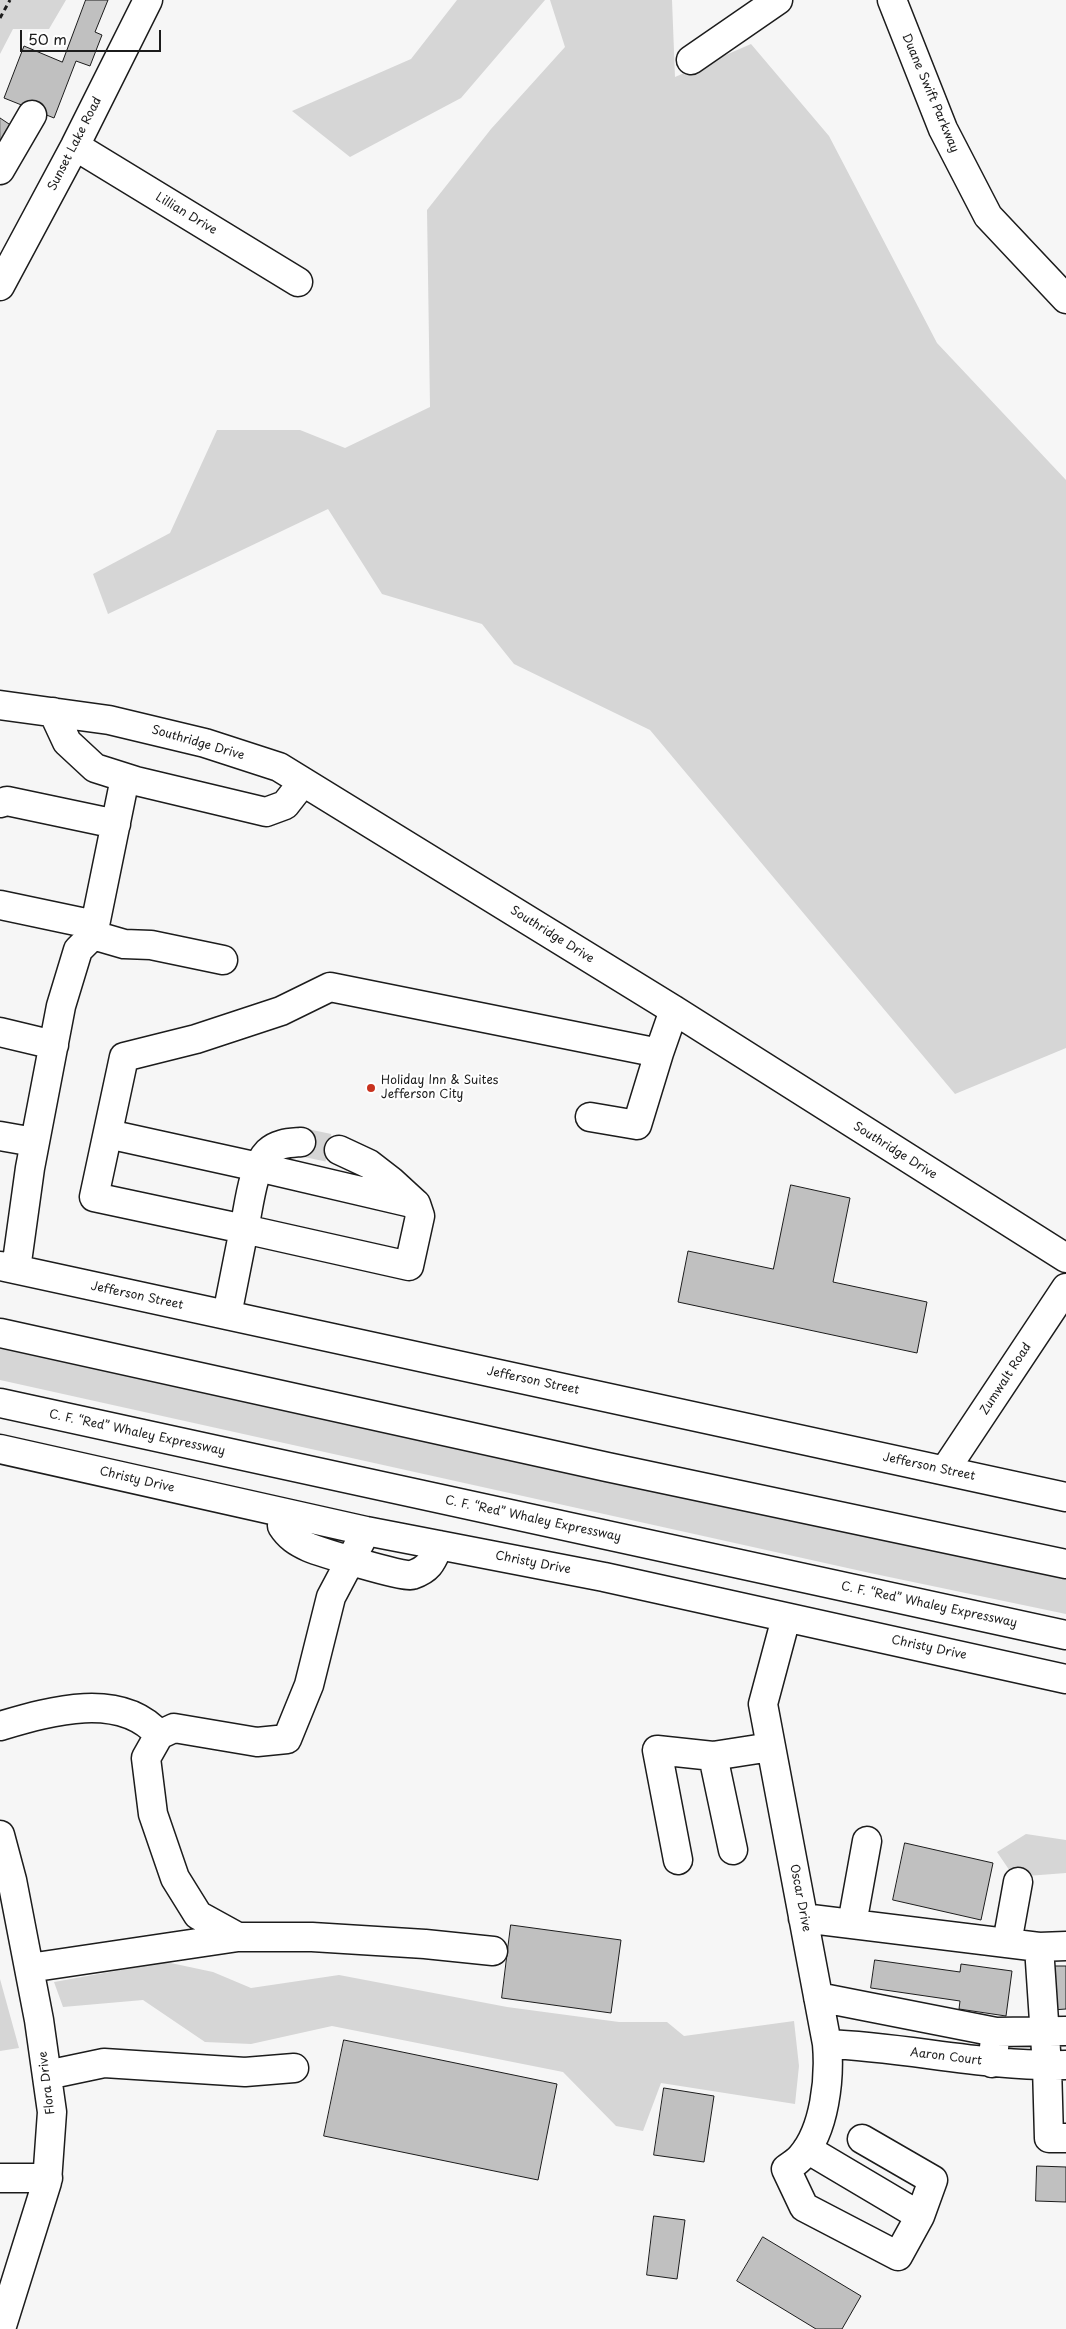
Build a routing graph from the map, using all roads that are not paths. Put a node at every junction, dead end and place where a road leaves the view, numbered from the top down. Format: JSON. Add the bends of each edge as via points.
{"nodes":[{"id":1,"x":148,"y":0,"type":"edge"},
{"id":2,"x":778,"y":0,"type":"edge"},
{"id":3,"x":892,"y":0,"type":"edge"},
{"id":4,"x":691,"y":60,"type":"dead end"},
{"id":5,"x":32,"y":116,"type":"dead end"},
{"id":6,"x":75,"y":146,"type":"junction"},
{"id":7,"x":0,"y":170,"type":"edge"},
{"id":8,"x":298,"y":282,"type":"dead end"},
{"id":9,"x":0,"y":286,"type":"edge"},
{"id":10,"x":1066,"y":298,"type":"edge"},
{"id":11,"x":0,"y":706,"type":"edge"},
{"id":12,"x":53,"y":712,"type":"junction"},
{"id":13,"x":125,"y":778,"type":"junction"},
{"id":14,"x":303,"y":782,"type":"junction"},
{"id":15,"x":0,"y":803,"type":"edge"},
{"id":16,"x":116,"y":824,"type":"junction"},
{"id":17,"x":0,"y":904,"type":"edge"},
{"id":18,"x":94,"y":930,"type":"junction"},
{"id":19,"x":223,"y":960,"type":"dead end"},
{"id":20,"x":674,"y":1010,"type":"junction"},
{"id":21,"x":0,"y":1032,"type":"edge"},
{"id":22,"x":54,"y":1044,"type":"junction"},
{"id":23,"x":659,"y":1053,"type":"junction"},
{"id":24,"x":590,"y":1117,"type":"dead end"},
{"id":25,"x":108,"y":1134,"type":"junction"},
{"id":26,"x":0,"y":1136,"type":"edge"},
{"id":27,"x":34,"y":1142,"type":"junction"},
{"id":28,"x":301,"y":1142,"type":"tunnel mouth"},
{"id":29,"x":339,"y":1150,"type":"tunnel mouth"},
{"id":30,"x":258,"y":1167,"type":"junction"},
{"id":31,"x":416,"y":1204,"type":"junction"},
{"id":32,"x":244,"y":1230,"type":"junction"},
{"id":33,"x":1066,"y":1258,"type":"edge"},
{"id":34,"x":8,"y":1268,"type":"edge"},
{"id":35,"x":1066,"y":1288,"type":"edge"},
{"id":36,"x":227,"y":1315,"type":"junction"},
{"id":37,"x":0,"y":1333,"type":"edge"},
{"id":38,"x":0,"y":1403,"type":"edge"},
{"id":39,"x":0,"y":1449,"type":"edge"},
{"id":40,"x":945,"y":1470,"type":"junction"},
{"id":41,"x":1066,"y":1497,"type":"edge"},
{"id":42,"x":283,"y":1513,"type":"junction"},
{"id":43,"x":366,"y":1531,"type":"junction"},
{"id":44,"x":439,"y":1545,"type":"junction"},
{"id":45,"x":351,"y":1560,"type":"junction"},
{"id":46,"x":1066,"y":1564,"type":"edge"},
{"id":47,"x":786,"y":1618,"type":"junction"},
{"id":48,"x":1066,"y":1635,"type":"edge"},
{"id":49,"x":1066,"y":1679,"type":"edge"},
{"id":50,"x":0,"y":1726,"type":"edge"},
{"id":51,"x":159,"y":1735,"type":"junction"},
{"id":52,"x":771,"y":1747,"type":"junction"},
{"id":53,"x":713,"y":1756,"type":"junction"},
{"id":54,"x":0,"y":1835,"type":"edge"},
{"id":55,"x":867,"y":1841,"type":"dead end"},
{"id":56,"x":733,"y":1850,"type":"dead end"},
{"id":57,"x":678,"y":1860,"type":"dead end"},
{"id":58,"x":1018,"y":1882,"type":"dead end"},
{"id":59,"x":803,"y":1918,"type":"junction"},
{"id":60,"x":852,"y":1924,"type":"junction"},
{"id":61,"x":238,"y":1937,"type":"junction"},
{"id":62,"x":1007,"y":1943,"type":"junction"},
{"id":63,"x":1066,"y":1946,"type":"edge"},
{"id":64,"x":1039,"y":1947,"type":"junction"},
{"id":65,"x":493,"y":1950,"type":"dead end"},
{"id":66,"x":29,"y":1968,"type":"junction"},
{"id":67,"x":818,"y":1997,"type":"junction"},
{"id":68,"x":1055,"y":2031,"type":"edge"},
{"id":69,"x":996,"y":2032,"type":"junction"},
{"id":70,"x":827,"y":2044,"type":"junction"},
{"id":71,"x":992,"y":2063,"type":"junction"},
{"id":72,"x":1057,"y":2066,"type":"edge"},
{"id":73,"x":294,"y":2068,"type":"dead end"},
{"id":74,"x":47,"y":2075,"type":"junction"},
{"id":75,"x":1066,"y":2138,"type":"edge"},
{"id":76,"x":862,"y":2139,"type":"dead end"},
{"id":77,"x":807,"y":2149,"type":"junction"},
{"id":78,"x":0,"y":2178,"type":"edge"},
{"id":79,"x":48,"y":2178,"type":"junction"},
{"id":80,"x":920,"y":2216,"type":"junction"},
{"id":81,"x":1,"y":2325,"type":"edge"}],
"edges":[{"from":1,"to":6,"type":"main road","name":"Sunset Lake Road"},
{"from":2,"to":4,"type":"main road"},
{"from":3,"to":10,"type":"main road","name":"Duane Swift Parkway","via":[[943,129],[988,216]]},
{"from":5,"to":7,"type":"main road"},
{"from":6,"to":8,"type":"main road","name":"Lillian Drive"},
{"from":6,"to":9,"type":"main road","name":"Sunset Lake Road"},
{"from":11,"to":12,"type":"main road","name":"Southridge Drive"},
{"from":12,"to":13,"type":"main road","via":[[67,742],[95,768]]},
{"from":12,"to":14,"type":"main road","name":"Southridge Drive","via":[[109,720],[205,743],[279,767]]},
{"from":13,"to":14,"type":"main road","via":[[266,812],[285,805]]},
{"from":13,"to":16,"type":"main road"},
{"from":14,"to":20,"type":"main road","name":"Southridge Drive"},
{"from":15,"to":16,"type":"main road","via":[[7,801]]},
{"from":16,"to":18,"type":"main road"},
{"from":17,"to":18,"type":"main road"},
{"from":18,"to":19,"type":"main road","via":[[124,944],[151,945]]},
{"from":18,"to":22,"type":"main road","via":[[78,950],[61,1006]]},
{"from":20,"to":23,"type":"main road"},
{"from":20,"to":33,"type":"main road","name":"Southridge Drive"},
{"from":21,"to":22,"type":"main road"},
{"from":22,"to":27,"type":"main road"},
{"from":23,"to":24,"type":"main road","via":[[637,1125]]},
{"from":23,"to":25,"type":"main road","via":[[330,987],[281,1011],[196,1039],[124,1057]]},
{"from":25,"to":30,"type":"main road"},
{"from":25,"to":32,"type":"main road","via":[[94,1197]]},
{"from":26,"to":27,"type":"main road"},
{"from":27,"to":34,"type":"main road"},
{"from":28,"to":30,"type":"main road","via":[[284,1143],[269,1151]]},
{"from":29,"to":31,"type":"main road","via":[[369,1164]]},
{"from":30,"to":31,"type":"main road"},
{"from":30,"to":32,"type":"main road"},
{"from":31,"to":32,"type":"main road","via":[[420,1216],[409,1266]]},
{"from":32,"to":36,"type":"main road"},
{"from":34,"to":36,"type":"main road","name":"Jefferson Street"},
{"from":35,"to":40,"type":"main road","name":"Zumwalt Road"},
{"from":36,"to":40,"type":"main road","name":"Jefferson Street"},
{"from":37,"to":46,"type":"main road"},
{"from":38,"to":48,"type":"main road","name":"C. F. “Red” Whaley Expressway"},
{"from":39,"to":42,"type":"main road","name":"Christy Drive"},
{"from":40,"to":41,"type":"main road","name":"Jefferson Street"},
{"from":42,"to":43,"type":"main road","name":"Christy Drive"},
{"from":42,"to":45,"type":"main road","via":[[282,1526],[289,1537],[310,1548]]},
{"from":43,"to":44,"type":"main road","name":"Christy Drive"},
{"from":43,"to":45,"type":"main road"},
{"from":44,"to":45,"type":"main road","via":[[429,1566],[410,1576],[378,1570]]},
{"from":44,"to":47,"type":"main road","name":"Christy Drive","via":[[604,1577]]},
{"from":45,"to":51,"type":"main road","via":[[331,1597],[309,1685],[287,1739],[257,1742],[174,1728]]},
{"from":47,"to":49,"type":"main road","name":"Christy Drive"},
{"from":47,"to":52,"type":"main road","name":"Oscar Drive","via":[[763,1704]]},
{"from":50,"to":51,"type":"main road","via":[[44,1713],[97,1707],[119,1711],[151,1726]]},
{"from":51,"to":61,"type":"main road","via":[[146,1758],[153,1814],[175,1878],[198,1915]]},
{"from":52,"to":53,"type":"main road"},
{"from":52,"to":59,"type":"main road","name":"Oscar Drive"},
{"from":53,"to":56,"type":"main road"},
{"from":53,"to":57,"type":"main road","via":[[657,1750]]},
{"from":54,"to":66,"type":"main road","name":"Flora Drive"},
{"from":55,"to":60,"type":"main road"},
{"from":58,"to":62,"type":"main road"},
{"from":59,"to":60,"type":"main road"},
{"from":59,"to":67,"type":"main road","name":"Oscar Drive"},
{"from":60,"to":62,"type":"main road"},
{"from":61,"to":65,"type":"main road","via":[[331,1938]]},
{"from":61,"to":66,"type":"main road"},
{"from":62,"to":64,"type":"main road"},
{"from":63,"to":64,"type":"main road"},
{"from":64,"to":68,"type":"main road"},
{"from":66,"to":74,"type":"main road","name":"Flora Drive"},
{"from":67,"to":69,"type":"main road"},
{"from":67,"to":70,"type":"main road","name":"Oscar Drive"},
{"from":68,"to":69,"type":"main road"},
{"from":68,"to":72,"type":"main road"},
{"from":69,"to":71,"type":"main road"},
{"from":70,"to":71,"type":"main road","name":"Aaron Court"},
{"from":70,"to":77,"type":"main road","name":"Oscar Drive","via":[[827,2087],[819,2120]]},
{"from":71,"to":72,"type":"main road","name":"Aaron Court"},
{"from":72,"to":75,"type":"main road","via":[[1049,2138]]},
{"from":73,"to":74,"type":"main road","via":[[245,2072],[104,2063]]},
{"from":74,"to":79,"type":"main road","name":"Flora Drive","via":[[52,2112]]},
{"from":76,"to":80,"type":"main road","via":[[933,2180]]},
{"from":77,"to":80,"type":"main road"},
{"from":77,"to":80,"type":"main road","name":"Oscar Drive","via":[[786,2169],[804,2206],[898,2256]]},
{"from":78,"to":79,"type":"main road"},
{"from":79,"to":81,"type":"main road","name":"Flora Drive"}]}
